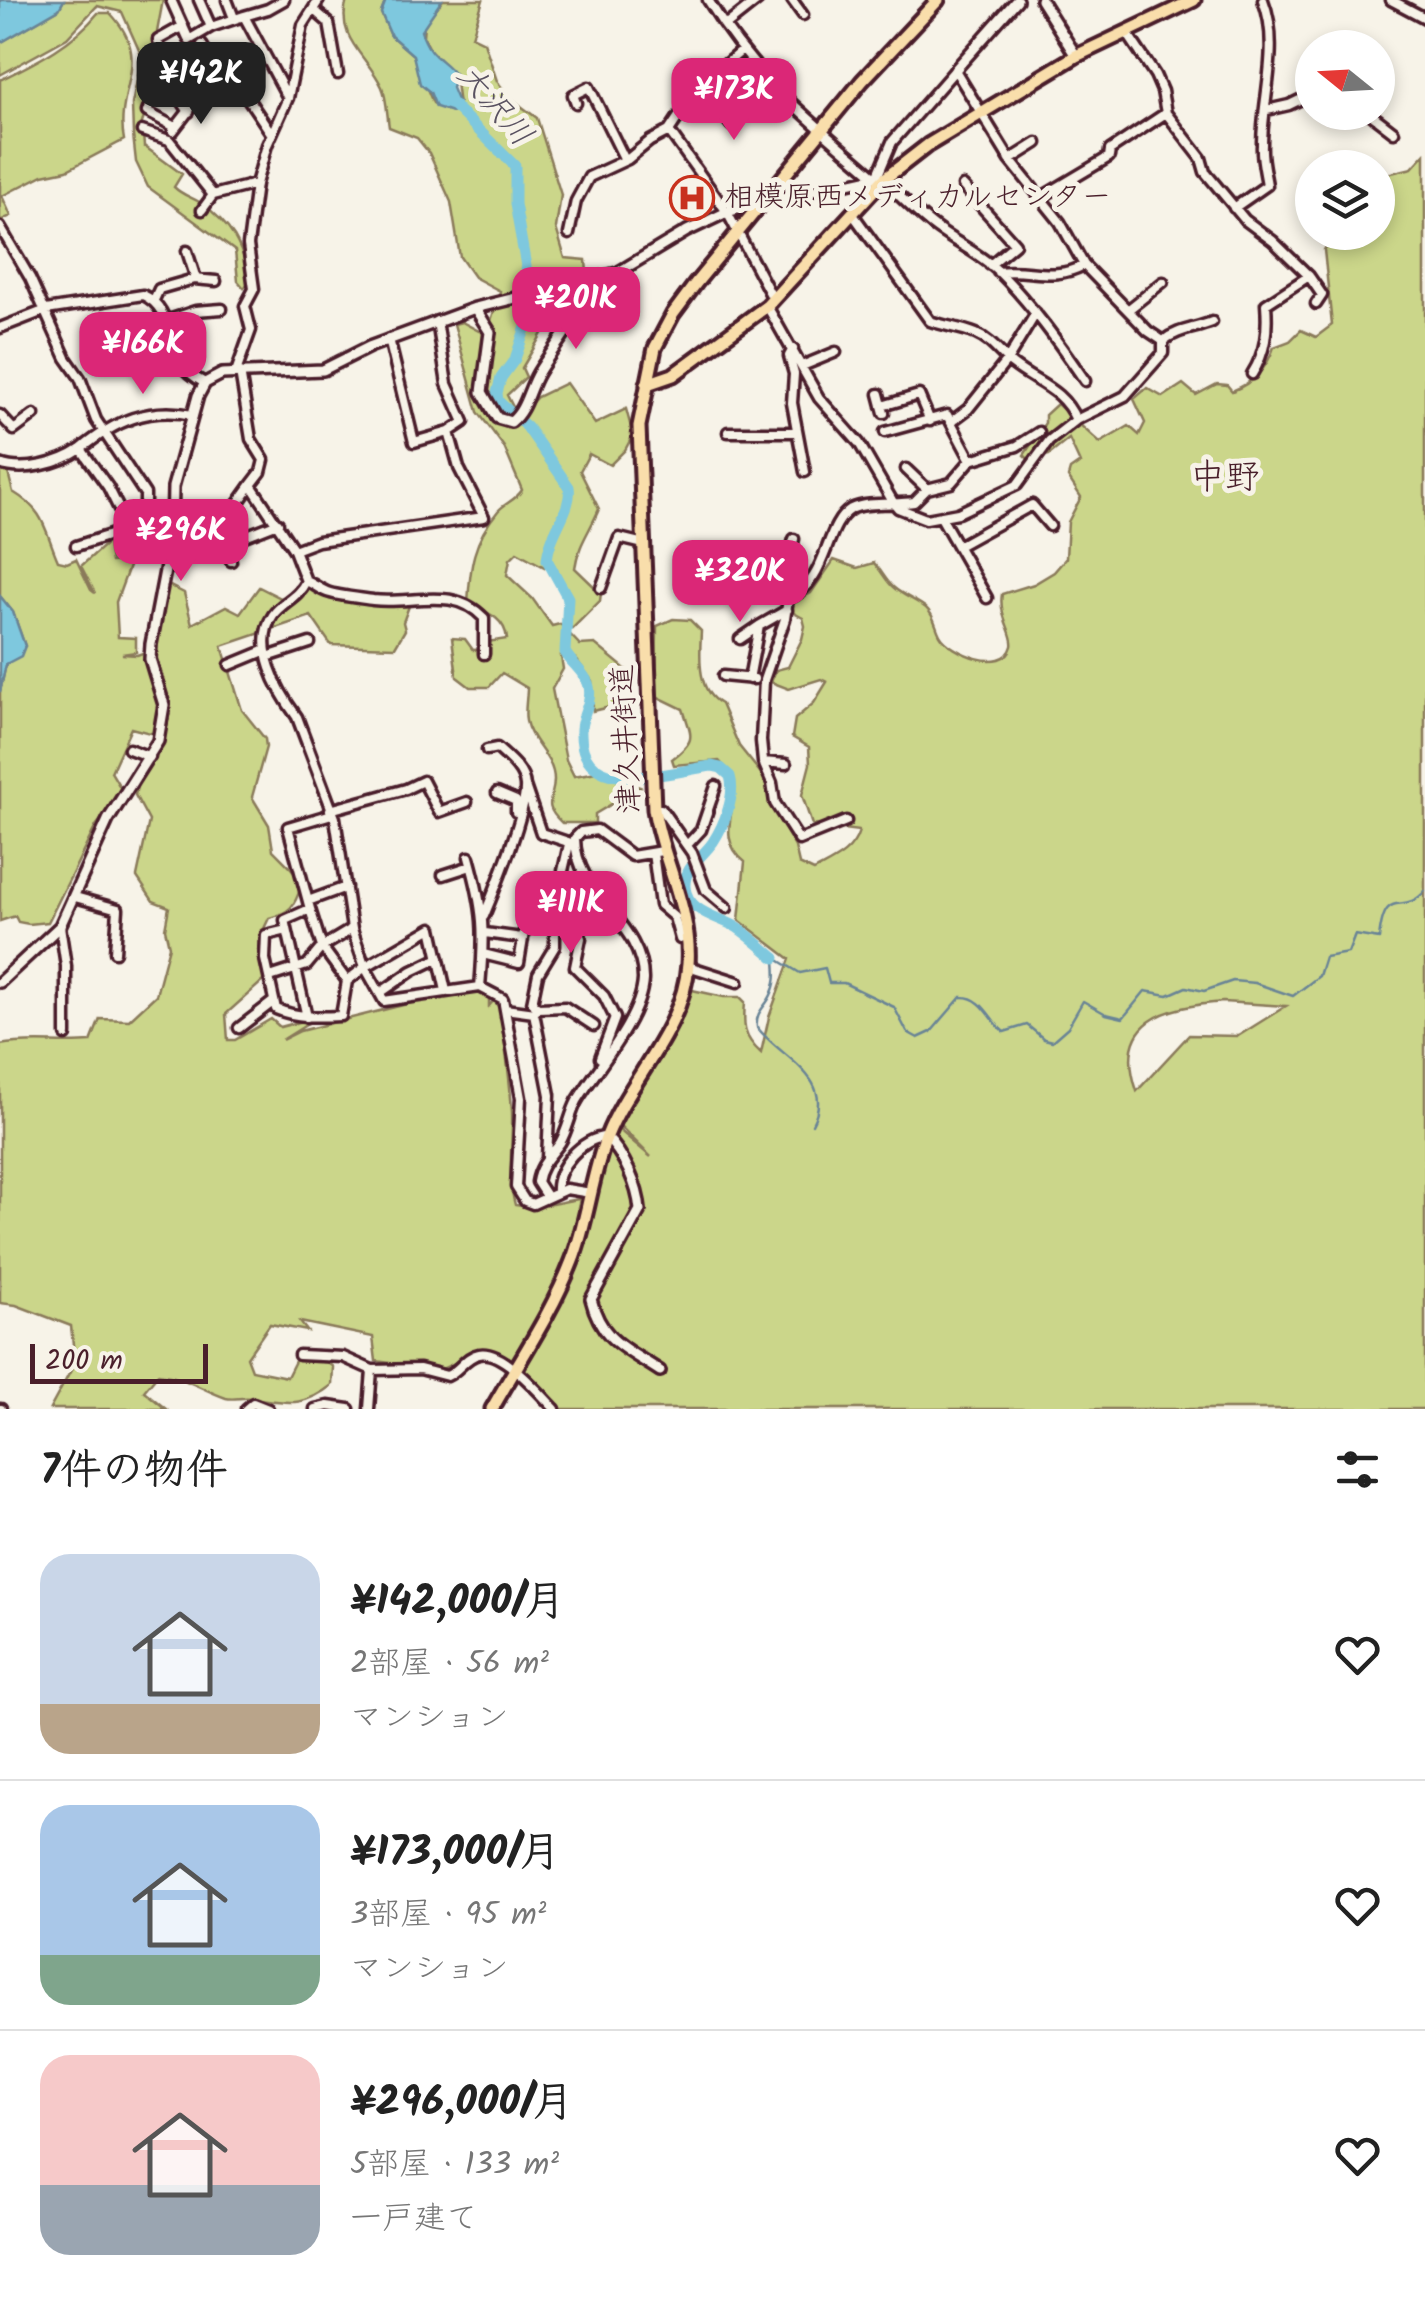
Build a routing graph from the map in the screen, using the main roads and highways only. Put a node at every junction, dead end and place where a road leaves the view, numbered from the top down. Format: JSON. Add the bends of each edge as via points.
{"nodes":[{"id":1,"x":938,"y":0,"type":"edge"},
{"id":2,"x":1194,"y":0,"type":"edge"},
{"id":3,"x":647,"y":384,"type":"junction"},
{"id":4,"x":492,"y":1409,"type":"edge"}],
"edges":[{"from":1,"to":3,"type":"main road","name":"津久井街道","via":[[884,55],[669,320]]},
{"from":2,"to":3,"type":"main road","via":[[1076,56],[928,145],[880,179],[770,303],[672,375]]},
{"from":3,"to":4,"type":"main road","name":"津久井街道","via":[[640,426],[657,852],[686,926],[688,966],[673,1018],[606,1137],[572,1263]]}]}
